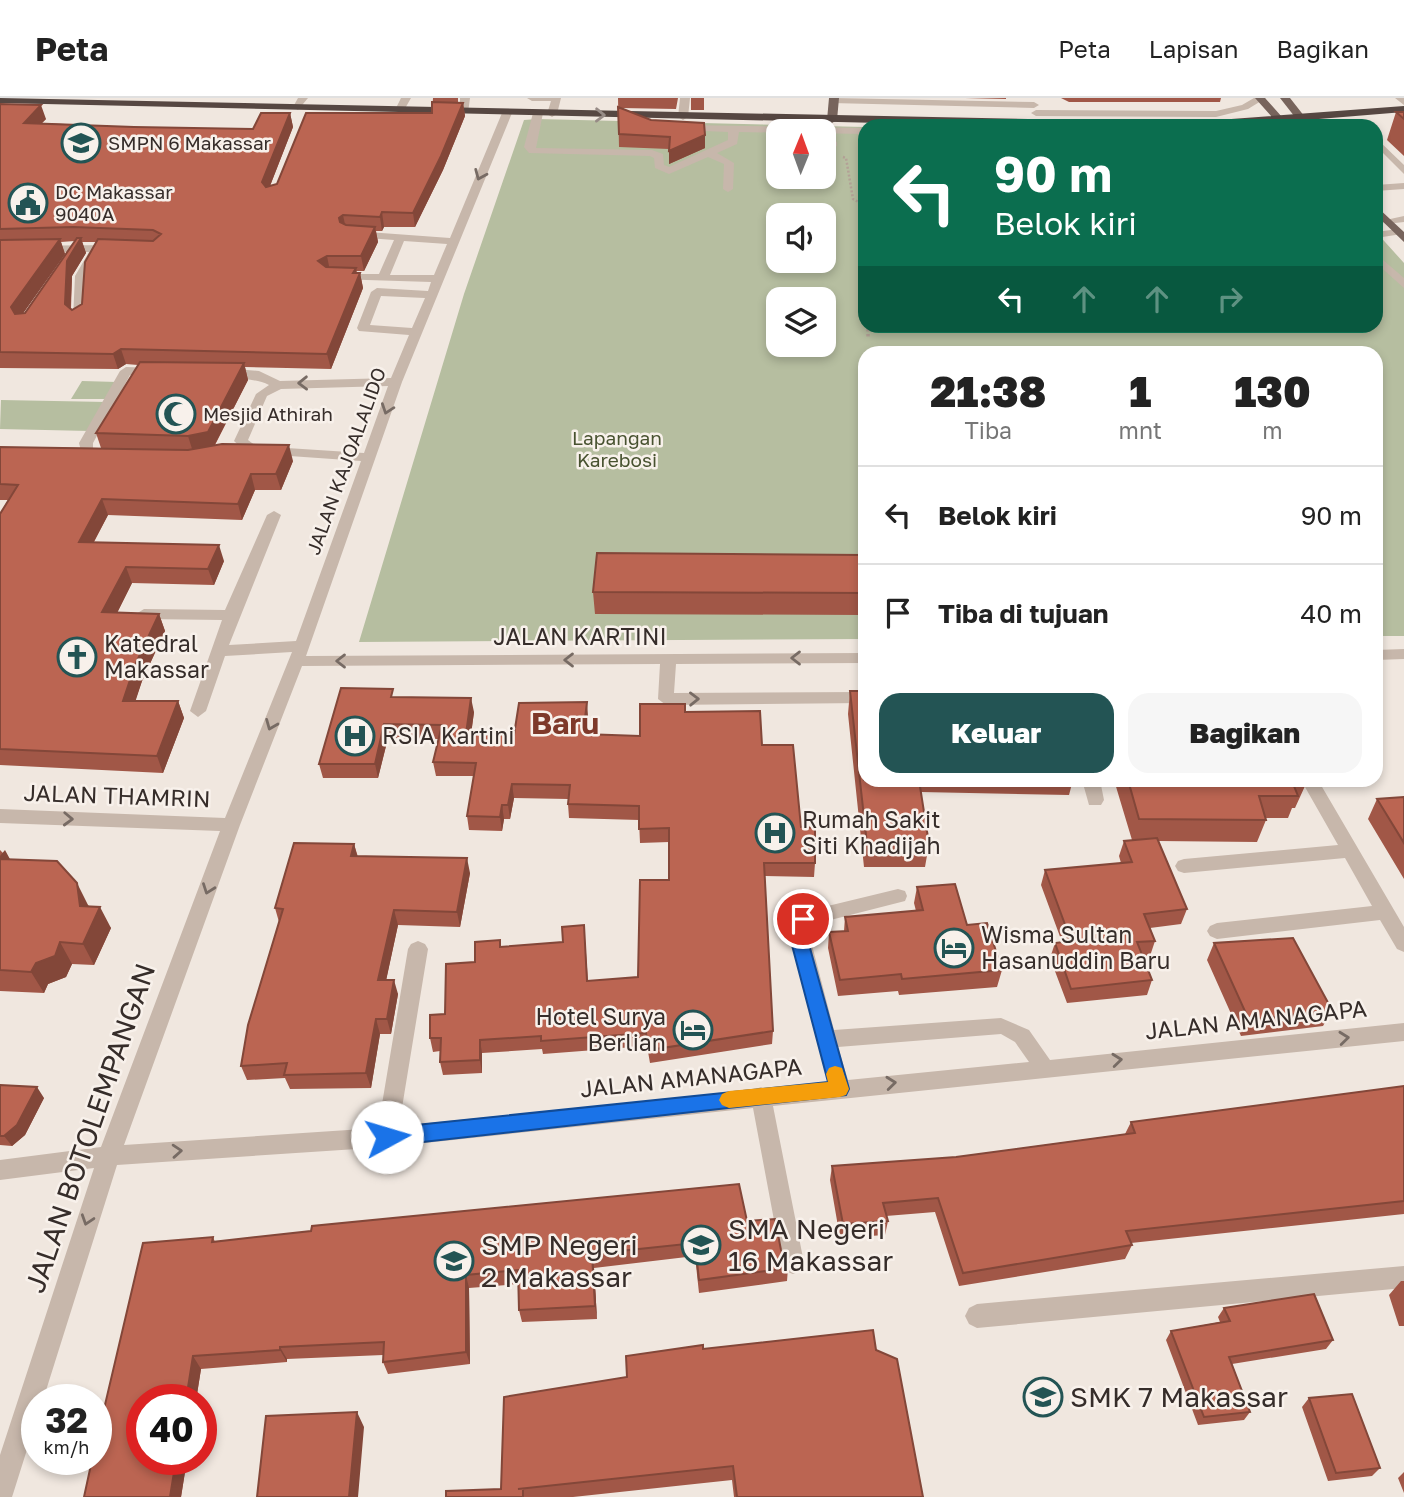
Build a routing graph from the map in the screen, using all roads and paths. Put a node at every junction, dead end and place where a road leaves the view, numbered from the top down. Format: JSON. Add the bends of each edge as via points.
{"nodes":[{"id":1,"x":465,"y":98,"type":"edge"},
{"id":2,"x":532,"y":98,"type":"edge"},
{"id":3,"x":685,"y":98,"type":"edge"},
{"id":4,"x":1261,"y":98,"type":"edge"},
{"id":5,"x":1285,"y":98,"type":"edge"},
{"id":6,"x":1400,"y":98,"type":"edge"},
{"id":7,"x":31,"y":99,"type":"edge"},
{"id":8,"x":834,"y":99,"type":"edge"},
{"id":9,"x":0,"y":100,"type":"edge"},
{"id":10,"x":77,"y":100,"type":"edge"},
{"id":11,"x":1404,"y":102,"type":"edge"},
{"id":12,"x":400,"y":106,"type":"edge"},
{"id":13,"x":305,"y":107,"type":"edge"},
{"id":14,"x":1404,"y":109,"type":"edge"},
{"id":15,"x":1035,"y":110,"type":"edge"},
{"id":16,"x":464,"y":111,"type":"junction"},
{"id":17,"x":507,"y":113,"type":"junction"},
{"id":18,"x":538,"y":113,"type":"junction"},
{"id":19,"x":552,"y":114,"type":"junction"},
{"id":20,"x":629,"y":116,"type":"junction"},
{"id":21,"x":683,"y":117,"type":"junction"},
{"id":22,"x":803,"y":119,"type":"edge"},
{"id":23,"x":831,"y":119,"type":"edge"},
{"id":24,"x":968,"y":119,"type":"edge"},
{"id":25,"x":1069,"y":119,"type":"edge"},
{"id":26,"x":1279,"y":119,"type":"edge"},
{"id":27,"x":1302,"y":119,"type":"edge"},
{"id":28,"x":1327,"y":119,"type":"edge"},
{"id":29,"x":650,"y":127,"type":"edge"},
{"id":30,"x":672,"y":128,"type":"edge"},
{"id":31,"x":730,"y":128,"type":"junction"},
{"id":32,"x":766,"y":129,"type":"edge"},
{"id":33,"x":766,"y":131,"type":"edge"},
{"id":34,"x":858,"y":132,"type":"edge"},
{"id":35,"x":858,"y":134,"type":"edge"},
{"id":36,"x":836,"y":136,"type":"edge"},
{"id":37,"x":836,"y":137,"type":"edge"},
{"id":38,"x":836,"y":138,"type":"edge"},
{"id":39,"x":858,"y":139,"type":"edge"},
{"id":40,"x":1383,"y":145,"type":"edge"},
{"id":41,"x":836,"y":147,"type":"edge"},
{"id":42,"x":711,"y":155,"type":"junction"},
{"id":43,"x":1404,"y":171,"type":"edge"},
{"id":44,"x":1404,"y":186,"type":"edge"},
{"id":45,"x":1383,"y":188,"type":"edge"},
{"id":46,"x":728,"y":189,"type":"dead end"},
{"id":47,"x":858,"y":202,"type":"edge"},
{"id":48,"x":1383,"y":217,"type":"edge"},
{"id":49,"x":1404,"y":219,"type":"edge"},
{"id":50,"x":1386,"y":221,"type":"junction"},
{"id":51,"x":350,"y":234,"type":"edge"},
{"id":52,"x":1383,"y":235,"type":"edge"},
{"id":53,"x":1401,"y":236,"type":"edge"},
{"id":54,"x":400,"y":238,"type":"junction"},
{"id":55,"x":452,"y":241,"type":"junction"},
{"id":56,"x":78,"y":247,"type":"junction"},
{"id":57,"x":97,"y":248,"type":"junction"},
{"id":58,"x":0,"y":249,"type":"edge"},
{"id":59,"x":133,"y":249,"type":"edge"},
{"id":60,"x":70,"y":258,"type":"edge"},
{"id":61,"x":1383,"y":264,"type":"edge"},
{"id":62,"x":330,"y":277,"type":"edge"},
{"id":63,"x":383,"y":278,"type":"junction"},
{"id":64,"x":437,"y":279,"type":"junction"},
{"id":65,"x":1404,"y":285,"type":"edge"},
{"id":66,"x":430,"y":295,"type":"junction"},
{"id":67,"x":79,"y":319,"type":"edge"},
{"id":68,"x":416,"y":332,"type":"junction"},
{"id":69,"x":868,"y":333,"type":"edge"},
{"id":70,"x":868,"y":339,"type":"dead end"},
{"id":71,"x":165,"y":372,"type":"edge"},
{"id":72,"x":203,"y":372,"type":"edge"},
{"id":73,"x":396,"y":382,"type":"junction"},
{"id":74,"x":278,"y":385,"type":"junction"},
{"id":75,"x":114,"y":456,"type":"edge"},
{"id":76,"x":370,"y":457,"type":"junction"},
{"id":77,"x":274,"y":515,"type":"dead end"},
{"id":78,"x":144,"y":614,"type":"edge"},
{"id":79,"x":231,"y":615,"type":"junction"},
{"id":80,"x":219,"y":651,"type":"junction"},
{"id":81,"x":299,"y":654,"type":"junction"},
{"id":82,"x":1383,"y":654,"type":"edge"},
{"id":83,"x":1404,"y":654,"type":"edge"},
{"id":84,"x":668,"y":659,"type":"junction"},
{"id":85,"x":858,"y":660,"type":"edge"},
{"id":86,"x":858,"y":698,"type":"edge"},
{"id":87,"x":198,"y":711,"type":"dead end"},
{"id":88,"x":1093,"y":787,"type":"edge"},
{"id":89,"x":1314,"y":787,"type":"edge"},
{"id":90,"x":1096,"y":800,"type":"dead end"},
{"id":91,"x":0,"y":816,"type":"edge"},
{"id":92,"x":231,"y":825,"type":"junction"},
{"id":93,"x":1349,"y":851,"type":"junction"},
{"id":94,"x":1184,"y":866,"type":"dead end"},
{"id":95,"x":898,"y":896,"type":"dead end"},
{"id":96,"x":1385,"y":912,"type":"junction"},
{"id":97,"x":1217,"y":931,"type":"dead end"},
{"id":98,"x":1404,"y":944,"type":"edge"},
{"id":99,"x":418,"y":949,"type":"dead end"},
{"id":100,"x":1404,"y":1032,"type":"edge"},
{"id":101,"x":826,"y":1039,"type":"junction"},
{"id":102,"x":1043,"y":1067,"type":"junction"},
{"id":103,"x":840,"y":1089,"type":"junction"},
{"id":104,"x":761,"y":1096,"type":"junction"},
{"id":105,"x":387,"y":1137,"type":"junction"},
{"id":106,"x":109,"y":1156,"type":"junction"},
{"id":107,"x":0,"y":1170,"type":"edge"},
{"id":108,"x":793,"y":1263,"type":"dead end"},
{"id":109,"x":1404,"y":1277,"type":"edge"},
{"id":110,"x":977,"y":1316,"type":"dead end"},
{"id":111,"x":0,"y":1494,"type":"edge"}],
"edges":[{"from":1,"to":16,"type":"street"},
{"from":2,"to":19,"type":"street","via":[[556,98]]},
{"from":3,"to":21,"type":"street"},
{"from":4,"to":15,"type":"street","via":[[1216,114]]},
{"from":4,"to":26,"type":"main road"},
{"from":5,"to":27,"type":"main road"},
{"from":6,"to":11,"type":"street"},
{"from":7,"to":9,"type":"highway"},
{"from":7,"to":10,"type":"highway"},
{"from":8,"to":15,"type":"street"},
{"from":8,"to":23,"type":"main road"},
{"from":10,"to":13,"type":"highway"},
{"from":12,"to":13,"type":"highway"},
{"from":12,"to":16,"type":"highway"},
{"from":14,"to":28,"type":"highway"},
{"from":15,"to":24,"type":"highway"},
{"from":15,"to":25,"type":"highway"},
{"from":16,"to":17,"type":"highway"},
{"from":17,"to":18,"type":"highway"},
{"from":17,"to":55,"type":"street","name":"JALAN KAJOALALIDO","one_way":true},
{"from":18,"to":19,"type":"highway"},
{"from":18,"to":42,"type":"street","via":[[529,147],[533,151],[652,153],[659,156],[659,166],[669,171],[685,165],[693,169]]},
{"from":19,"to":20,"type":"highway","one_way":true},
{"from":20,"to":21,"type":"highway"},
{"from":20,"to":29,"type":"street"},
{"from":21,"to":22,"type":"highway"},
{"from":30,"to":31,"type":"street"},
{"from":31,"to":32,"type":"street"},
{"from":31,"to":42,"type":"street","via":[[735,133],[733,142]]},
{"from":33,"to":42,"type":"street"},
{"from":34,"to":36,"type":"street"},
{"from":35,"to":37,"type":"highway"},
{"from":38,"to":39,"type":"street"},
{"from":40,"to":43,"type":"street"},
{"from":41,"to":47,"type":"path","via":[[846,158],[853,199]]},
{"from":42,"to":46,"type":"street","via":[[729,163]]},
{"from":44,"to":45,"type":"street"},
{"from":48,"to":50,"type":"main road"},
{"from":49,"to":50,"type":"street"},
{"from":50,"to":53,"type":"main road"},
{"from":51,"to":54,"type":"street"},
{"from":52,"to":53,"type":"street"},
{"from":54,"to":55,"type":"street"},
{"from":54,"to":63,"type":"street"},
{"from":55,"to":64,"type":"street","name":"JALAN KAJOALALIDO"},
{"from":56,"to":57,"type":"street"},
{"from":56,"to":58,"type":"street"},
{"from":56,"to":60,"type":"street"},
{"from":57,"to":59,"type":"street"},
{"from":57,"to":67,"type":"street","via":[[81,276]]},
{"from":61,"to":65,"type":"street"},
{"from":62,"to":63,"type":"street"},
{"from":63,"to":64,"type":"street"},
{"from":64,"to":66,"type":"street","name":"JALAN KAJOALALIDO"},
{"from":66,"to":68,"type":"street","name":"JALAN KAJOALALIDO"},
{"from":66,"to":68,"type":"street","via":[[377,292],[363,327]]},
{"from":68,"to":73,"type":"street","name":"JALAN KAJOALALIDO"},
{"from":69,"to":70,"type":"path"},
{"from":71,"to":75,"type":"street","via":[[127,371],[86,443],[90,454]]},
{"from":72,"to":74,"type":"street","via":[[249,373]]},
{"from":73,"to":74,"type":"street","one_way":true},
{"from":73,"to":76,"type":"street","name":"JALAN KAJOALALIDO","one_way":true},
{"from":74,"to":76,"type":"street","via":[[262,394],[241,441],[242,451]]},
{"from":76,"to":81,"type":"street","name":"JALAN KAJOALALIDO"},
{"from":77,"to":79,"type":"street"},
{"from":78,"to":79,"type":"street"},
{"from":79,"to":80,"type":"street"},
{"from":80,"to":81,"type":"street","name":"JALAN KARTINI"},
{"from":80,"to":87,"type":"street"},
{"from":84,"to":81,"type":"street","name":"JALAN KARTINI","one_way":true},
{"from":81,"to":92,"type":"street","name":"JALAN KAJOALALIDO","one_way":true},
{"from":82,"to":83,"type":"street"},
{"from":85,"to":84,"type":"street","name":"JALAN KARTINI","one_way":true},
{"from":84,"to":86,"type":"street","one_way":true,"via":[[666,699]]},
{"from":88,"to":90,"type":"street"},
{"from":89,"to":93,"type":"street"},
{"from":91,"to":92,"type":"street","name":"JALAN THAMRIN","one_way":true},
{"from":92,"to":106,"type":"street","name":"JALAN BOTOLEMPANGAN","one_way":true},
{"from":93,"to":94,"type":"street"},
{"from":93,"to":96,"type":"street"},
{"from":95,"to":101,"type":"street","via":[[797,923]]},
{"from":96,"to":97,"type":"street"},
{"from":96,"to":98,"type":"street"},
{"from":99,"to":105,"type":"street"},
{"from":102,"to":100,"type":"street","name":"JALAN AMANAGAPA","one_way":true},
{"from":101,"to":102,"type":"street","via":[[1001,1026],[1026,1036]]},
{"from":101,"to":103,"type":"street"},
{"from":103,"to":102,"type":"street","name":"JALAN AMANAGAPA","one_way":true},
{"from":103,"to":104,"type":"street","name":"JALAN AMANAGAPA"},
{"from":104,"to":105,"type":"street","name":"JALAN AMANAGAPA"},
{"from":104,"to":108,"type":"street"},
{"from":106,"to":105,"type":"street","name":"JALAN AMANAGAPA","one_way":true},
{"from":106,"to":107,"type":"street","name":"JALAN AMANAGAPA"},
{"from":106,"to":111,"type":"street","name":"JALAN BOTOLEMPANGAN","one_way":true},
{"from":109,"to":110,"type":"street"}]}
